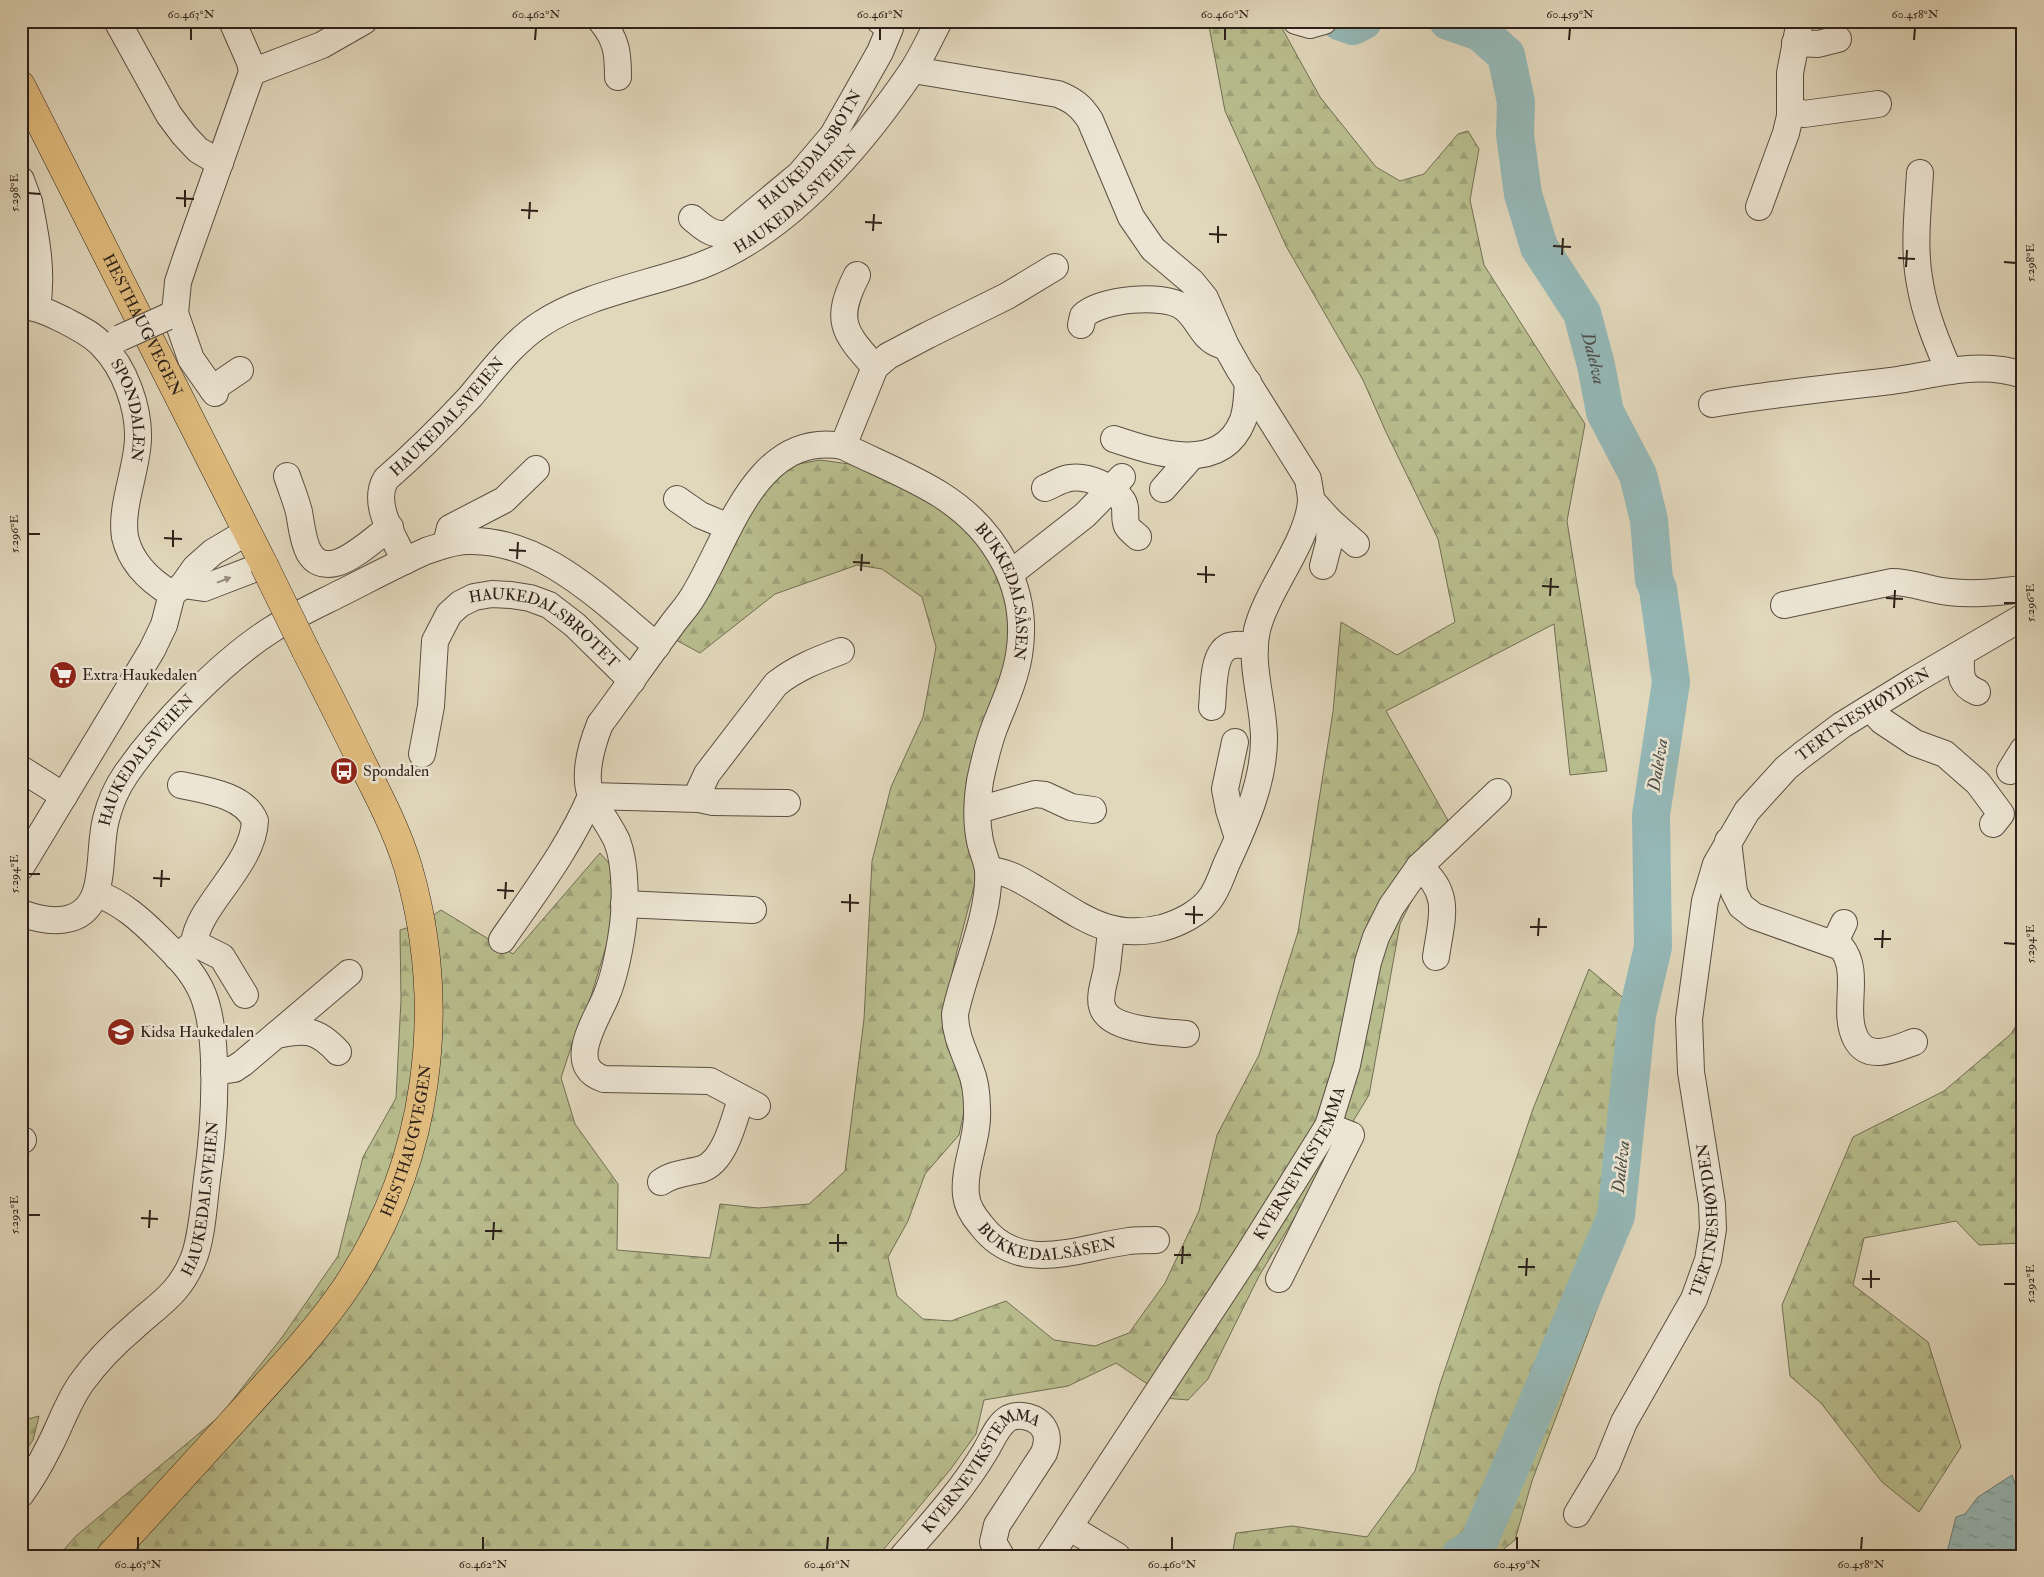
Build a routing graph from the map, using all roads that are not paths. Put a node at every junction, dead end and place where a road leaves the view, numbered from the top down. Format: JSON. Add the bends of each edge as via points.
{"nodes":[{"id":1,"x":118,"y":21,"type":"edge"},
{"id":2,"x":232,"y":21,"type":"edge"},
{"id":3,"x":364,"y":21,"type":"edge"},
{"id":4,"x":601,"y":21,"type":"edge"},
{"id":5,"x":880,"y":21,"type":"edge"},
{"id":6,"x":939,"y":21,"type":"edge"},
{"id":7,"x":1296,"y":21,"type":"edge"},
{"id":8,"x":1324,"y":21,"type":"edge"},
{"id":9,"x":1798,"y":32,"type":"edge"},
{"id":10,"x":1838,"y":39,"type":"dead end"},
{"id":11,"x":913,"y":70,"type":"junction"},
{"id":12,"x":252,"y":72,"type":"junction"},
{"id":13,"x":618,"y":77,"type":"dead end"},
{"id":14,"x":21,"y":85,"type":"edge"},
{"id":15,"x":1878,"y":104,"type":"dead end"},
{"id":16,"x":1790,"y":109,"type":"junction"},
{"id":17,"x":220,"y":163,"type":"junction"},
{"id":18,"x":1920,"y":173,"type":"dead end"},
{"id":19,"x":24,"y":194,"type":"edge"},
{"id":20,"x":1759,"y":207,"type":"dead end"},
{"id":21,"x":692,"y":218,"type":"dead end"},
{"id":22,"x":1055,"y":267,"type":"dead end"},
{"id":23,"x":857,"y":274,"type":"dead end"},
{"id":24,"x":29,"y":307,"type":"edge"},
{"id":25,"x":171,"y":315,"type":"junction"},
{"id":26,"x":1081,"y":325,"type":"dead end"},
{"id":27,"x":111,"y":342,"type":"junction"},
{"id":28,"x":1226,"y":346,"type":"junction"},
{"id":29,"x":876,"y":367,"type":"junction"},
{"id":30,"x":240,"y":370,"type":"dead end"},
{"id":31,"x":1949,"y":371,"type":"junction"},
{"id":32,"x":2023,"y":375,"type":"edge"},
{"id":33,"x":1248,"y":382,"type":"junction"},
{"id":34,"x":1712,"y":404,"type":"dead end"},
{"id":35,"x":1114,"y":439,"type":"dead end"},
{"id":36,"x":843,"y":446,"type":"junction"},
{"id":37,"x":1192,"y":456,"type":"junction"},
{"id":38,"x":536,"y":469,"type":"dead end"},
{"id":39,"x":287,"y":476,"type":"dead end"},
{"id":40,"x":1116,"y":483,"type":"junction"},
{"id":41,"x":926,"y":487,"type":"junction"},
{"id":42,"x":1045,"y":488,"type":"dead end"},
{"id":43,"x":1309,"y":489,"type":"junction"},
{"id":44,"x":1163,"y":490,"type":"dead end"},
{"id":45,"x":677,"y":499,"type":"dead end"},
{"id":46,"x":983,"y":504,"type":"dead end"},
{"id":47,"x":1330,"y":520,"type":"junction"},
{"id":48,"x":390,"y":527,"type":"junction"},
{"id":49,"x":729,"y":528,"type":"junction"},
{"id":50,"x":247,"y":532,"type":"junction"},
{"id":51,"x":1138,"y":537,"type":"dead end"},
{"id":52,"x":446,"y":544,"type":"junction"},
{"id":53,"x":1356,"y":544,"type":"dead end"},
{"id":54,"x":405,"y":561,"type":"junction"},
{"id":55,"x":264,"y":565,"type":"junction"},
{"id":56,"x":1323,"y":566,"type":"dead end"},
{"id":57,"x":1011,"y":573,"type":"junction"},
{"id":58,"x":2023,"y":589,"type":"edge"},
{"id":59,"x":178,"y":590,"type":"junction"},
{"id":60,"x":1784,"y":605,"type":"dead end"},
{"id":61,"x":2023,"y":618,"type":"edge"},
{"id":62,"x":657,"y":646,"type":"junction"},
{"id":63,"x":1255,"y":647,"type":"junction"},
{"id":64,"x":841,"y":651,"type":"dead end"},
{"id":65,"x":1961,"y":654,"type":"junction"},
{"id":66,"x":632,"y":681,"type":"junction"},
{"id":67,"x":1977,"y":692,"type":"dead end"},
{"id":68,"x":1212,"y":707,"type":"dead end"},
{"id":69,"x":1870,"y":708,"type":"junction"},
{"id":70,"x":1235,"y":742,"type":"dead end"},
{"id":71,"x":422,"y":754,"type":"dead end"},
{"id":72,"x":21,"y":769,"type":"edge"},
{"id":73,"x":181,"y":785,"type":"dead end"},
{"id":74,"x":1498,"y":792,"type":"dead end"},
{"id":75,"x":64,"y":796,"type":"junction"},
{"id":76,"x":591,"y":796,"type":"junction"},
{"id":77,"x":699,"y":799,"type":"junction"},
{"id":78,"x":787,"y":802,"type":"dead end"},
{"id":79,"x":978,"y":810,"type":"junction"},
{"id":80,"x":1093,"y":810,"type":"dead end"},
{"id":81,"x":1993,"y":824,"type":"dead end"},
{"id":82,"x":1238,"y":838,"type":"junction"},
{"id":83,"x":1728,"y":841,"type":"junction"},
{"id":84,"x":21,"y":867,"type":"edge"},
{"id":85,"x":1418,"y":867,"type":"junction"},
{"id":86,"x":988,"y":870,"type":"junction"},
{"id":87,"x":96,"y":893,"type":"junction"},
{"id":88,"x":624,"y":904,"type":"junction"},
{"id":89,"x":753,"y":910,"type":"dead end"},
{"id":90,"x":21,"y":913,"type":"edge"},
{"id":91,"x":1110,"y":930,"type":"junction"},
{"id":92,"x":502,"y":940,"type":"dead end"},
{"id":93,"x":186,"y":950,"type":"junction"},
{"id":94,"x":1436,"y":958,"type":"dead end"},
{"id":95,"x":349,"y":973,"type":"dead end"},
{"id":96,"x":245,"y":995,"type":"dead end"},
{"id":97,"x":1186,"y":1034,"type":"dead end"},
{"id":98,"x":276,"y":1035,"type":"junction"},
{"id":99,"x":1914,"y":1042,"type":"dead end"},
{"id":100,"x":338,"y":1052,"type":"dead end"},
{"id":101,"x":214,"y":1072,"type":"junction"},
{"id":102,"x":1328,"y":1126,"type":"junction"},
{"id":103,"x":661,"y":1182,"type":"dead end"},
{"id":104,"x":1156,"y":1240,"type":"dead end"},
{"id":105,"x":1279,"y":1279,"type":"dead end"},
{"id":106,"x":21,"y":1494,"type":"edge"},
{"id":107,"x":1577,"y":1514,"type":"dead end"},
{"id":108,"x":1069,"y":1527,"type":"junction"},
{"id":109,"x":110,"y":1556,"type":"edge"},
{"id":110,"x":903,"y":1556,"type":"edge"},
{"id":111,"x":1001,"y":1556,"type":"edge"},
{"id":112,"x":1050,"y":1556,"type":"edge"},
{"id":113,"x":1117,"y":1556,"type":"edge"}],
"edges":[{"from":1,"to":17,"type":"street","via":[[169,115],[198,150]]},
{"from":2,"to":12,"type":"street"},
{"from":3,"to":12,"type":"street","via":[[322,45]]},
{"from":4,"to":13,"type":"street","via":[[619,56]]},
{"from":5,"to":21,"type":"street","name":"HAUKEDALSBOTN","via":[[890,28],[880,52],[833,135],[800,174],[729,233],[708,231]]},
{"from":6,"to":11,"type":"street","name":"HAUKEDALSVEIEN"},
{"from":7,"to":8,"type":"street","via":[[1310,25]]},
{"from":9,"to":10,"type":"street","via":[[1818,44]]},
{"from":9,"to":16,"type":"street","via":[[1790,72]]},
{"from":11,"to":28,"type":"street","via":[[1058,94],[1082,107],[1131,217],[1153,249],[1192,282],[1205,298]]},
{"from":11,"to":48,"type":"street","name":"HAUKEDALSVEIEN","via":[[849,154],[813,190],[749,242],[700,266],[595,299],[541,323],[439,431],[386,479],[380,498]]},
{"from":12,"to":17,"type":"street"},
{"from":14,"to":50,"type":"main road","name":"HESTHAUGVEGEN"},
{"from":15,"to":16,"type":"street","via":[[1804,114]]},
{"from":16,"to":20,"type":"street","via":[[1786,134]]},
{"from":17,"to":25,"type":"street","via":[[178,282]]},
{"from":18,"to":31,"type":"street","via":[[1917,240],[1920,283]]},
{"from":19,"to":24,"type":"street","name":"SPONDALEN","via":[[37,242],[40,290]]},
{"from":22,"to":29,"type":"street","via":[[1006,296],[888,356]]},
{"from":23,"to":29,"type":"street","via":[[847,294],[845,325],[854,343]]},
{"from":24,"to":27,"type":"street","name":"SPONDALEN"},
{"from":25,"to":27,"type":"street","bridge":true},
{"from":25,"to":30,"type":"street","via":[[191,359],[214,391]]},
{"from":26,"to":28,"type":"street","via":[[1083,316],[1095,308],[1147,298],[1163,299],[1184,308],[1208,339]]},
{"from":27,"to":59,"type":"street","name":"SPONDALEN","via":[[138,422],[137,460],[124,523],[127,544],[148,578]]},
{"from":28,"to":33,"type":"street"},
{"from":29,"to":36,"type":"street"},
{"from":31,"to":32,"type":"street","via":[[1985,368]]},
{"from":31,"to":34,"type":"street"},
{"from":33,"to":37,"type":"street","via":[[1243,420],[1235,435],[1208,454]]},
{"from":33,"to":43,"type":"street"},
{"from":35,"to":37,"type":"street","via":[[1150,451]]},
{"from":36,"to":41,"type":"street","name":"BUKKEDALSÅSEN"},
{"from":36,"to":49,"type":"street","name":"BUKKEDALSÅSEN","via":[[811,447],[786,456],[762,475]]},
{"from":37,"to":44,"type":"street"},
{"from":38,"to":52,"type":"street","via":[[504,500],[450,528]]},
{"from":39,"to":48,"type":"street","via":[[308,553],[320,563],[346,559]]},
{"from":40,"to":42,"type":"street","via":[[1078,477]]},
{"from":40,"to":51,"type":"street","via":[[1125,506],[1128,527]]},
{"from":40,"to":57,"type":"street","via":[[1085,515]]},
{"from":41,"to":46,"type":"street","via":[[929,482],[960,486]]},
{"from":41,"to":57,"type":"street","name":"BUKKEDALSÅSEN","via":[[972,519]]},
{"from":43,"to":47,"type":"street"},
{"from":43,"to":63,"type":"street","via":[[1305,526],[1263,614]]},
{"from":45,"to":49,"type":"street","via":[[700,515]]},
{"from":47,"to":53,"type":"street"},
{"from":47,"to":56,"type":"street"},
{"from":48,"to":54,"type":"street","name":"HAUKEDALSVEIEN"},
{"from":49,"to":62,"type":"street","name":"BUKKEDALSÅSEN","via":[[692,598]]},
{"from":50,"to":55,"type":"main road","name":"HESTHAUGVEGEN"},
{"from":50,"to":59,"type":"street","via":[[213,552]]},
{"from":52,"to":54,"type":"street"},
{"from":52,"to":62,"type":"street","via":[[485,541],[506,546],[556,567]]},
{"from":54,"to":87,"type":"street","name":"HAUKEDALSVEIEN","via":[[271,630],[220,671],[171,718],[138,756],[114,797],[106,819]]},
{"from":59,"to":55,"type":"street","one_way":true,"via":[[204,588]]},
{"from":55,"to":109,"type":"main road","name":"HESTHAUGVEGEN","bridge":true,"via":[[387,815],[407,865],[425,945],[430,1002],[430,1036],[422,1103],[392,1201],[347,1286],[287,1362]]},
{"from":57,"to":79,"type":"street","name":"BUKKEDALSÅSEN","via":[[1021,614],[1019,656],[985,756]]},
{"from":58,"to":60,"type":"street","via":[[1952,592],[1892,582]]},
{"from":59,"to":75,"type":"street","via":[[152,650]]},
{"from":61,"to":65,"type":"street","name":"TERTNESHØYDEN"},
{"from":62,"to":66,"type":"street","name":"HAUKEDALSBROTET"},
{"from":63,"to":68,"type":"street","via":[[1234,645],[1218,658]]},
{"from":63,"to":82,"type":"street","via":[[1264,740],[1256,790]]},
{"from":64,"to":77,"type":"street","via":[[804,665],[776,684],[707,774]]},
{"from":65,"to":67,"type":"street","via":[[1961,677],[1967,688]]},
{"from":65,"to":69,"type":"street","name":"TERTNESHØYDEN"},
{"from":66,"to":71,"type":"street","name":"HAUKEDALSBROTET","via":[[575,625],[549,605],[511,595],[474,597],[449,614],[435,641],[431,706]]},
{"from":66,"to":76,"type":"street","name":"HAUKEDALSBROTET","via":[[600,724],[593,741],[589,759]]},
{"from":69,"to":81,"type":"street","via":[[1882,721],[1915,743],[1945,754],[1978,783],[2000,814]]},
{"from":69,"to":83,"type":"street","name":"TERTNESHØYDEN","via":[[1786,768],[1747,811]]},
{"from":70,"to":82,"type":"street","via":[[1225,788]]},
{"from":72,"to":75,"type":"street"},
{"from":73,"to":93,"type":"street","via":[[208,791],[240,804],[255,821],[250,843]]},
{"from":74,"to":85,"type":"street","name":"KVERNEVIKSTEMMA"},
{"from":75,"to":84,"type":"street"},
{"from":76,"to":77,"type":"street"},
{"from":76,"to":88,"type":"street","name":"HAUKEDALSBROTET","via":[[617,841]]},
{"from":76,"to":92,"type":"street","via":[[566,846]]},
{"from":77,"to":78,"type":"street"},
{"from":79,"to":80,"type":"street","via":[[1042,794],[1071,807]]},
{"from":79,"to":86,"type":"street","name":"BUKKEDALSÅSEN","via":[[980,840]]},
{"from":82,"to":91,"type":"street","via":[[1212,897],[1194,914],[1176,924],[1141,932]]},
{"from":83,"to":99,"type":"street","via":[[1734,892],[1741,906],[1754,916],[1839,934],[1848,956],[1849,1018],[1857,1043],[1865,1051],[1877,1052]]},
{"from":83,"to":107,"type":"street","name":"TERTNESHØYDEN","via":[[1716,864],[1705,901],[1689,1018],[1691,1072],[1712,1204],[1713,1229],[1708,1260],[1694,1299],[1624,1422],[1607,1464]]},
{"from":85,"to":94,"type":"street","via":[[1435,882],[1442,896]]},
{"from":85,"to":102,"type":"street","name":"KVERNEVIKSTEMMA","via":[[1391,907],[1373,945],[1348,1065]]},
{"from":86,"to":91,"type":"street","via":[[1009,874]]},
{"from":86,"to":104,"type":"street","name":"BUKKEDALSÅSEN","via":[[980,924],[955,1014],[955,1028],[975,1087],[977,1111],[966,1175],[966,1196],[973,1215],[999,1243],[1034,1256]]},
{"from":87,"to":90,"type":"street","name":"HAUKEDALSVEIEN","via":[[89,906],[71,918],[50,921]]},
{"from":87,"to":93,"type":"street","name":"HAUKEDALSVEIEN","via":[[111,899]]},
{"from":88,"to":89,"type":"street"},
{"from":88,"to":103,"type":"street","name":"HAUKEDALSBROTET","via":[[616,965],[584,1048],[590,1070],[604,1079],[710,1081],[749,1102],[715,1161]]},
{"from":91,"to":97,"type":"street","via":[[1101,996],[1105,1013],[1117,1023]]},
{"from":93,"to":96,"type":"street","via":[[222,957]]},
{"from":93,"to":101,"type":"street","name":"HAUKEDALSVEIEN","via":[[191,972],[201,990],[210,1030]]},
{"from":95,"to":98,"type":"street"},
{"from":98,"to":100,"type":"street","via":[[314,1032]]},
{"from":98,"to":101,"type":"street","via":[[234,1068]]},
{"from":101,"to":106,"type":"street","name":"HAUKEDALSVEIEN","via":[[210,1163],[194,1259],[176,1291],[108,1352],[82,1382],[33,1478]]},
{"from":102,"to":105,"type":"street","via":[[1351,1135]]},
{"from":102,"to":108,"type":"street","name":"KVERNEVIKSTEMMA"},
{"from":108,"to":112,"type":"street","name":"KVERNEVIKSTEMMA"},
{"from":108,"to":113,"type":"street"},
{"from":110,"to":111,"type":"street","name":"KVERNEVIKSTEMMA","via":[[951,1501],[1001,1424],[1009,1418],[1027,1416],[1043,1427],[1048,1442],[997,1525],[993,1542]]}]}
